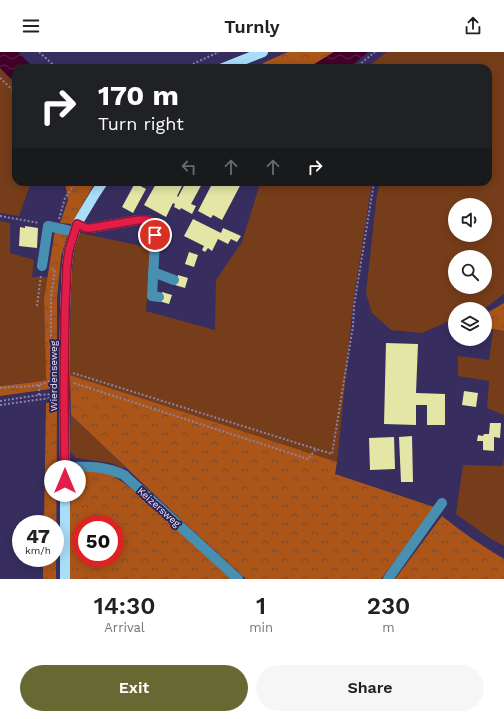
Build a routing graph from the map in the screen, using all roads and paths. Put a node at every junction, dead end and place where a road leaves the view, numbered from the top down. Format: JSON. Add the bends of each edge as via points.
{"nodes":[{"id":1,"x":39,"y":52,"type":"edge"},
{"id":2,"x":219,"y":52,"type":"edge"},
{"id":3,"x":263,"y":52,"type":"edge"},
{"id":4,"x":375,"y":52,"type":"edge"},
{"id":5,"x":52,"y":64,"type":"edge"},
{"id":6,"x":193,"y":64,"type":"edge"},
{"id":7,"x":233,"y":64,"type":"edge"},
{"id":8,"x":360,"y":64,"type":"edge"},
{"id":9,"x":0,"y":78,"type":"edge"},
{"id":10,"x":12,"y":89,"type":"edge"},
{"id":11,"x":73,"y":186,"type":"edge"},
{"id":12,"x":100,"y":186,"type":"edge"},
{"id":13,"x":373,"y":186,"type":"edge"},
{"id":14,"x":0,"y":216,"type":"edge"},
{"id":15,"x":52,"y":227,"type":"junction"},
{"id":16,"x":76,"y":228,"type":"junction"},
{"id":17,"x":42,"y":266,"type":"junction"},
{"id":18,"x":154,"y":272,"type":"junction"},
{"id":19,"x":174,"y":280,"type":"dead end"},
{"id":20,"x":159,"y":297,"type":"dead end"},
{"id":21,"x":37,"y":306,"type":"dead end"},
{"id":22,"x":64,"y":375,"type":"junction"},
{"id":23,"x":51,"y":380,"type":"junction"},
{"id":24,"x":39,"y":385,"type":"junction"},
{"id":25,"x":0,"y":388,"type":"edge"},
{"id":26,"x":64,"y":394,"type":"junction"},
{"id":27,"x":39,"y":395,"type":"junction"},
{"id":28,"x":0,"y":401,"type":"edge"},
{"id":29,"x":0,"y":406,"type":"edge"},
{"id":30,"x":316,"y":449,"type":"junction"},
{"id":31,"x":65,"y":467,"type":"junction"},
{"id":32,"x":442,"y":503,"type":"dead end"},
{"id":33,"x":65,"y":579,"type":"edge"},
{"id":34,"x":238,"y":579,"type":"edge"},
{"id":35,"x":388,"y":579,"type":"edge"}],
"edges":[{"from":1,"to":5,"type":"path"},
{"from":2,"to":6,"type":"path"},
{"from":3,"to":7,"type":"main road"},
{"from":4,"to":8,"type":"path"},
{"from":9,"to":10,"type":"path"},
{"from":11,"to":15,"type":"path"},
{"from":12,"to":16,"type":"main road","name":"Wierdenseweg"},
{"from":13,"to":30,"type":"path","via":[[332,454]]},
{"from":14,"to":15,"type":"path"},
{"from":15,"to":16,"type":"street"},
{"from":15,"to":17,"type":"street"},
{"from":16,"to":18,"type":"street","via":[[138,220],[156,223]]},
{"from":16,"to":22,"type":"main road","name":"Wierdenseweg","via":[[67,265]]},
{"from":17,"to":21,"type":"path"},
{"from":17,"to":23,"type":"path","via":[[55,270],[51,296]]},
{"from":18,"to":19,"type":"street"},
{"from":18,"to":20,"type":"street","via":[[152,296]]},
{"from":22,"to":23,"type":"path"},
{"from":22,"to":26,"type":"main road","name":"Wierdenseweg"},
{"from":22,"to":30,"type":"path"},
{"from":22,"to":30,"type":"path","via":[[308,459]]},
{"from":23,"to":24,"type":"path"},
{"from":24,"to":25,"type":"path"},
{"from":24,"to":27,"type":"path"},
{"from":26,"to":27,"type":"path"},
{"from":26,"to":29,"type":"path"},
{"from":26,"to":31,"type":"main road","name":"Wierdenseweg"},
{"from":27,"to":28,"type":"path"},
{"from":31,"to":33,"type":"main road","name":"Wierdenseweg"},
{"from":31,"to":34,"type":"street","name":"Keizersweg","via":[[99,467],[124,475]]},
{"from":32,"to":35,"type":"street"}]}
